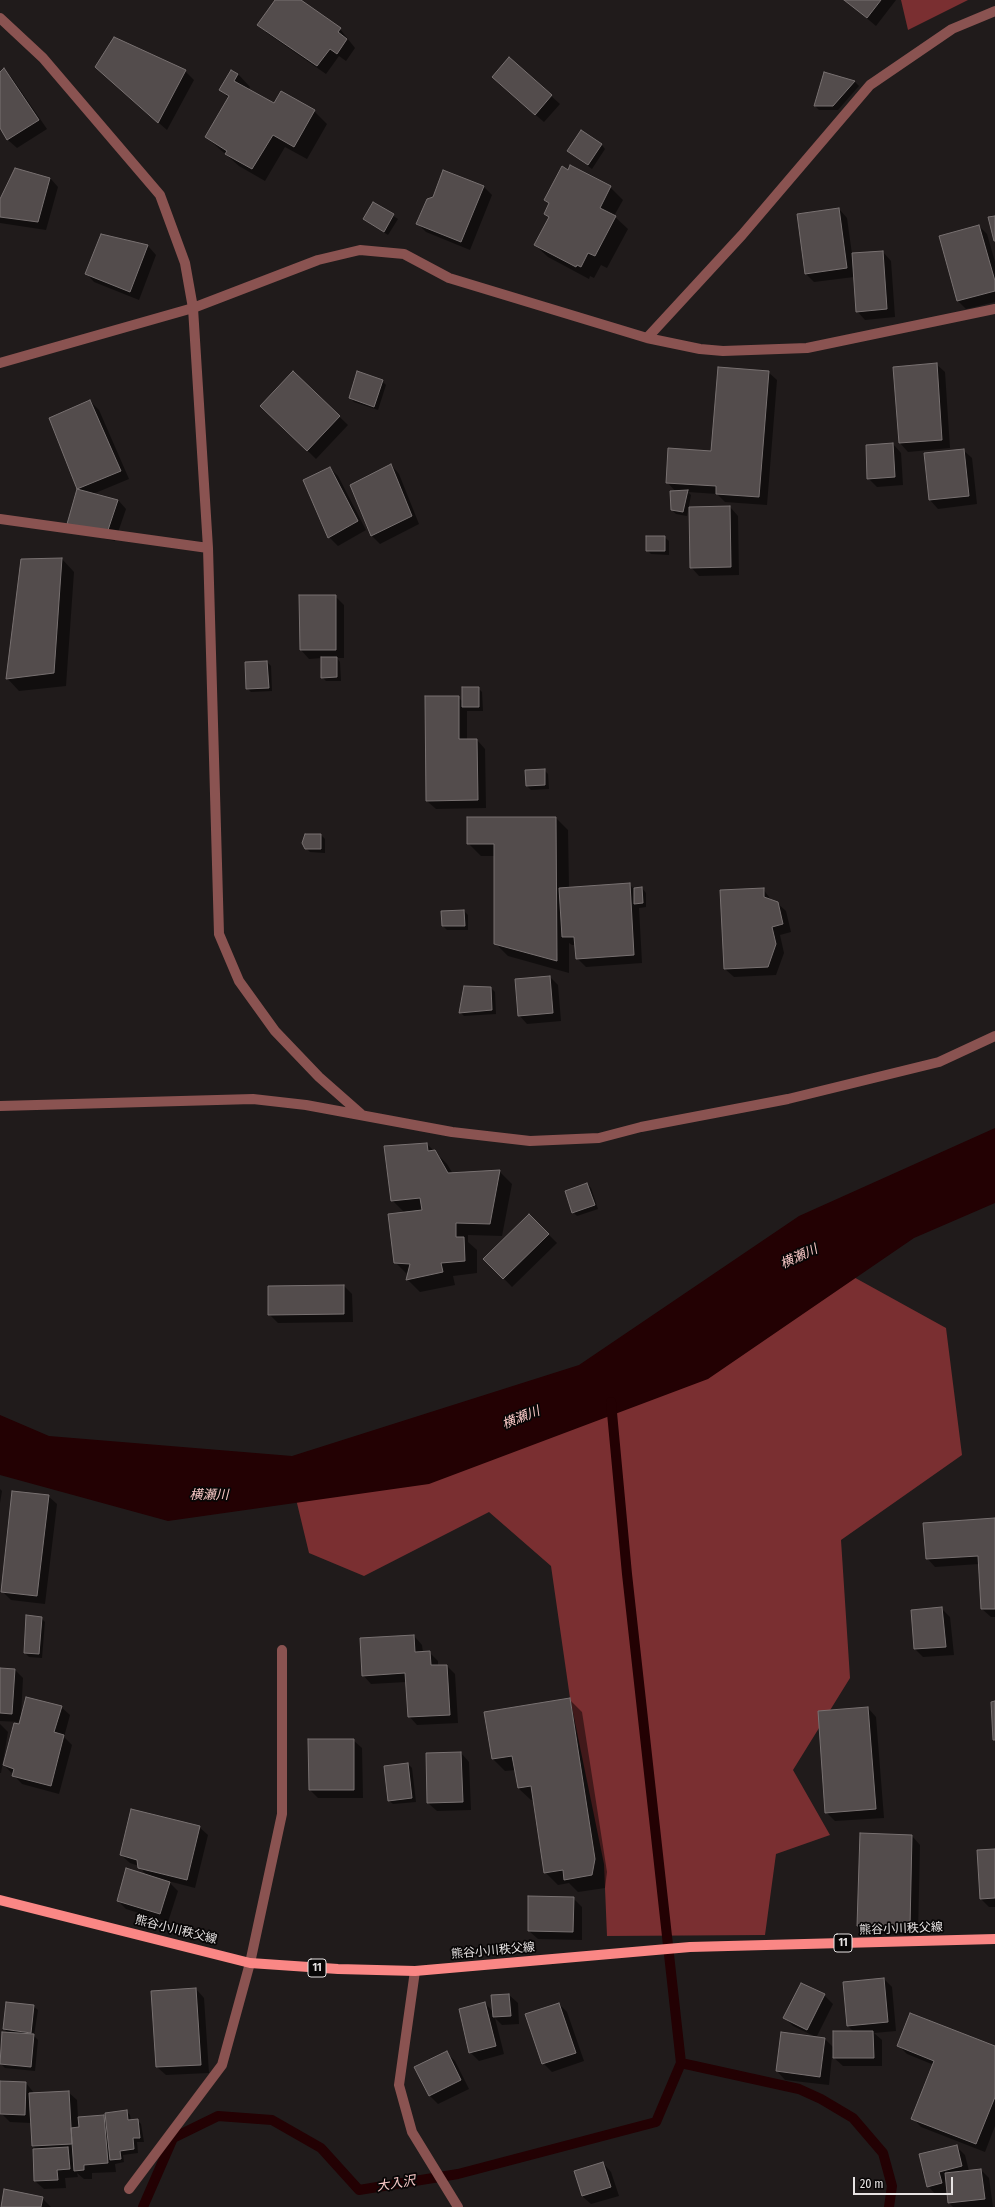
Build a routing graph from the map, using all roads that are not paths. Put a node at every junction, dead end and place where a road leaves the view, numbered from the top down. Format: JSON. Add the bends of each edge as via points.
{"nodes":[{"id":1,"x":995,"y":11,"type":"edge"},
{"id":2,"x":0,"y":18,"type":"edge"},
{"id":3,"x":193,"y":308,"type":"junction"},
{"id":4,"x":995,"y":309,"type":"edge"},
{"id":5,"x":647,"y":338,"type":"junction"},
{"id":6,"x":0,"y":363,"type":"edge"},
{"id":7,"x":0,"y":519,"type":"edge"},
{"id":8,"x":208,"y":548,"type":"junction"},
{"id":9,"x":995,"y":1036,"type":"edge"},
{"id":10,"x":0,"y":1106,"type":"edge"},
{"id":11,"x":360,"y":1114,"type":"junction"},
{"id":12,"x":282,"y":1650,"type":"dead end"},
{"id":13,"x":0,"y":1900,"type":"edge"},
{"id":14,"x":995,"y":1939,"type":"edge"},
{"id":15,"x":250,"y":1963,"type":"junction"},
{"id":16,"x":415,"y":1971,"type":"junction"},
{"id":17,"x":129,"y":2189,"type":"dead end"},
{"id":18,"x":458,"y":2207,"type":"edge"}],
"edges":[{"from":1,"to":5,"type":"street","via":[[952,30],[870,85],[742,235]]},
{"from":2,"to":3,"type":"street","via":[[43,58],[160,195],[185,263]]},
{"from":3,"to":5,"type":"street","via":[[318,260],[360,250],[404,254],[450,278]]},
{"from":3,"to":6,"type":"street"},
{"from":3,"to":8,"type":"street"},
{"from":4,"to":5,"type":"street","via":[[807,348],[723,351]]},
{"from":7,"to":8,"type":"street"},
{"from":8,"to":11,"type":"street","via":[[219,934],[239,981],[275,1031],[319,1077]]},
{"from":9,"to":11,"type":"street","via":[[939,1062],[788,1099],[641,1127],[599,1138],[530,1141],[452,1132]]},
{"from":10,"to":11,"type":"street","via":[[253,1099]]},
{"from":12,"to":15,"type":"street","via":[[282,1814]]},
{"from":13,"to":15,"type":"main road","name":"熊谷小川秩父線","number":"11"},
{"from":14,"to":16,"type":"main road","name":"熊谷小川秩父線","number":"11","via":[[690,1948]]},
{"from":15,"to":16,"type":"main road","name":"熊谷小川秩父線","number":"11"},
{"from":15,"to":17,"type":"street","via":[[222,2065]]},
{"from":16,"to":18,"type":"street","via":[[399,2085],[412,2132]]}]}
